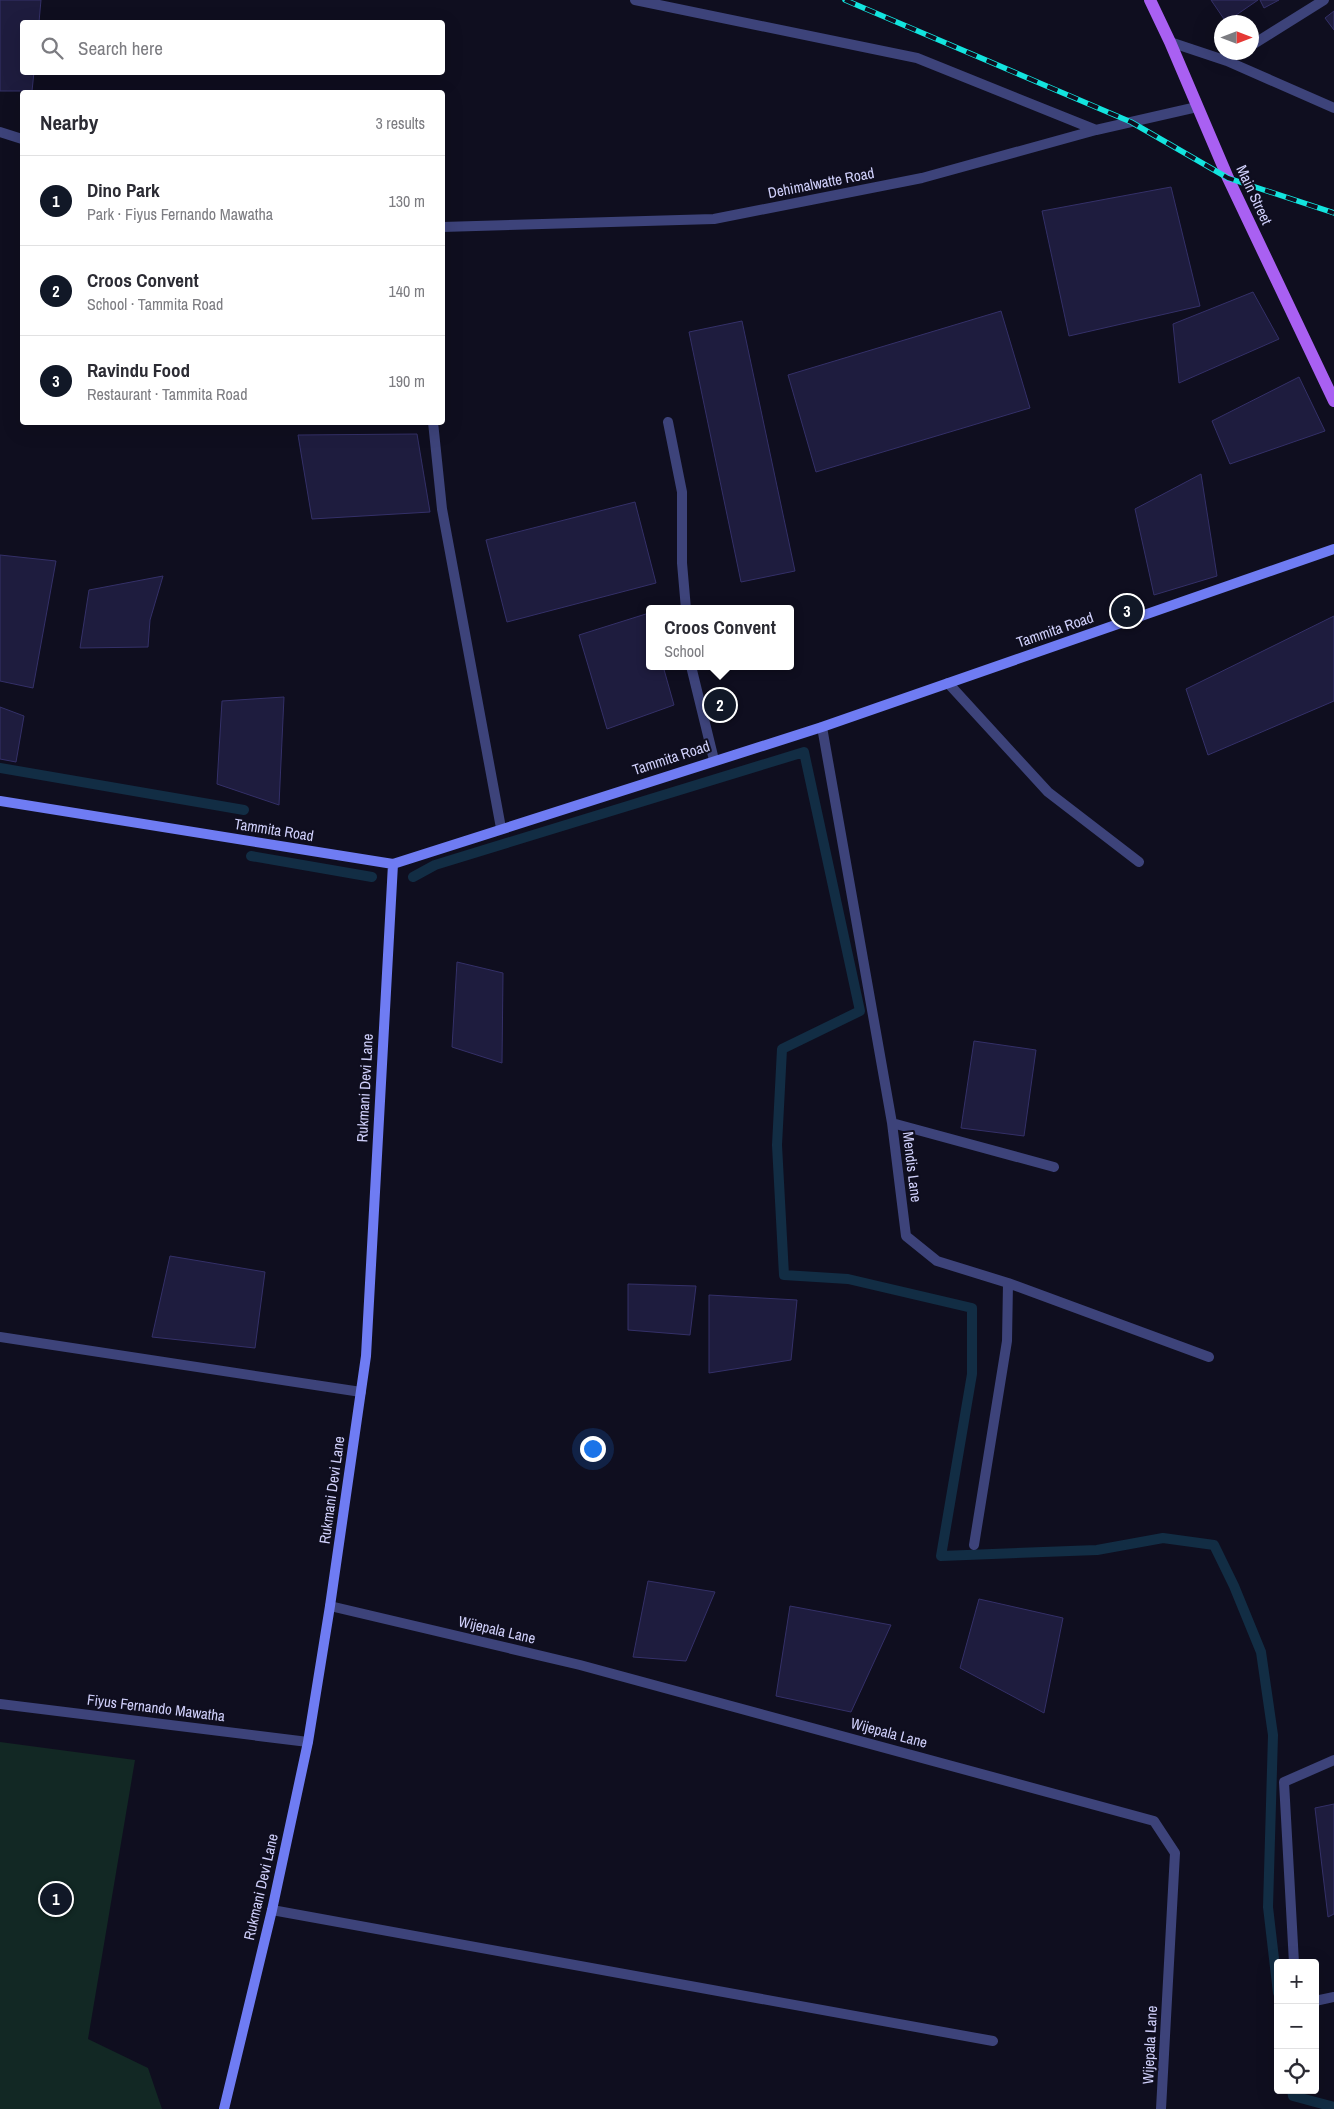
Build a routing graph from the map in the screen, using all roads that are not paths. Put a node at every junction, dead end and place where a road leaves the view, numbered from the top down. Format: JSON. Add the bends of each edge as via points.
{"nodes":[{"id":1,"x":635,"y":0,"type":"edge"},
{"id":2,"x":1150,"y":0,"type":"edge"},
{"id":3,"x":1324,"y":0,"type":"edge"},
{"id":4,"x":1170,"y":42,"type":"junction"},
{"id":5,"x":1259,"y":42,"type":"edge"},
{"id":6,"x":1227,"y":61,"type":"joint"},
{"id":7,"x":1197,"y":107,"type":"junction"},
{"id":8,"x":1334,"y":108,"type":"edge"},
{"id":9,"x":1096,"y":130,"type":"junction"},
{"id":10,"x":0,"y":132,"type":"edge"},
{"id":11,"x":20,"y":139,"type":"edge"},
{"id":12,"x":445,"y":227,"type":"edge"},
{"id":13,"x":1334,"y":401,"type":"edge"},
{"id":14,"x":668,"y":422,"type":"dead end"},
{"id":15,"x":433,"y":425,"type":"edge"},
{"id":16,"x":1334,"y":549,"type":"edge"},
{"id":17,"x":686,"y":605,"type":"edge"},
{"id":18,"x":692,"y":670,"type":"edge"},
{"id":19,"x":948,"y":684,"type":"junction"},
{"id":20,"x":822,"y":728,"type":"junction"},
{"id":21,"x":714,"y":760,"type":"junction"},
{"id":22,"x":0,"y":800,"type":"edge"},
{"id":23,"x":501,"y":828,"type":"junction"},
{"id":24,"x":1139,"y":862,"type":"dead end"},
{"id":25,"x":393,"y":864,"type":"junction"},
{"id":26,"x":892,"y":1123,"type":"junction"},
{"id":27,"x":1054,"y":1166,"type":"dead end"},
{"id":28,"x":1008,"y":1283,"type":"junction"},
{"id":29,"x":0,"y":1337,"type":"edge"},
{"id":30,"x":1209,"y":1357,"type":"dead end"},
{"id":31,"x":361,"y":1392,"type":"junction"},
{"id":32,"x":974,"y":1545,"type":"dead end"},
{"id":33,"x":330,"y":1606,"type":"junction"},
{"id":34,"x":0,"y":1704,"type":"edge"},
{"id":35,"x":308,"y":1742,"type":"junction"},
{"id":36,"x":1334,"y":1760,"type":"edge"},
{"id":37,"x":272,"y":1910,"type":"junction"},
{"id":38,"x":1294,"y":1959,"type":"edge"},
{"id":39,"x":1334,"y":1998,"type":"edge"},
{"id":40,"x":1319,"y":2000,"type":"edge"},
{"id":41,"x":993,"y":2041,"type":"dead end"},
{"id":42,"x":224,"y":2109,"type":"edge"},
{"id":43,"x":1161,"y":2109,"type":"edge"}],
"edges":[{"from":1,"to":9,"type":"street","via":[[917,58]]},
{"from":2,"to":4,"type":"main road","name":"Main Street"},
{"from":3,"to":5,"type":"street"},
{"from":4,"to":6,"type":"street"},
{"from":4,"to":7,"type":"main road","name":"Main Street"},
{"from":6,"to":8,"type":"street"},
{"from":7,"to":9,"type":"street","name":"Dehimalwatte Road"},
{"from":7,"to":13,"type":"main road","name":"Main Street"},
{"from":9,"to":12,"type":"street","name":"Dehimalwatte Road","via":[[922,178],[714,219]]},
{"from":10,"to":11,"type":"street"},
{"from":14,"to":17,"type":"street","via":[[682,492]]},
{"from":15,"to":23,"type":"street","via":[[442,509]]},
{"from":16,"to":19,"type":"street","name":"Tammita Road"},
{"from":18,"to":21,"type":"street"},
{"from":19,"to":20,"type":"street","name":"Tammita Road"},
{"from":19,"to":24,"type":"street","via":[[1048,792]]},
{"from":20,"to":21,"type":"street","name":"Tammita Road"},
{"from":20,"to":26,"type":"street","name":"Mendis Lane"},
{"from":21,"to":23,"type":"street","name":"Tammita Road"},
{"from":22,"to":25,"type":"street","name":"Tammita Road"},
{"from":23,"to":25,"type":"street","name":"Tammita Road"},
{"from":25,"to":31,"type":"street","name":"Rukmani Devi Lane","via":[[366,1356]]},
{"from":26,"to":27,"type":"street"},
{"from":26,"to":28,"type":"street","name":"Mendis Lane","via":[[906,1236],[936,1261]]},
{"from":28,"to":30,"type":"street","name":"Mendis Lane"},
{"from":28,"to":32,"type":"street","via":[[1007,1341]]},
{"from":29,"to":31,"type":"street"},
{"from":31,"to":33,"type":"street","name":"Rukmani Devi Lane"},
{"from":33,"to":35,"type":"street","name":"Rukmani Devi Lane"},
{"from":33,"to":43,"type":"street","name":"Wijepala Lane","via":[[580,1665],[1154,1821],[1175,1853]]},
{"from":34,"to":35,"type":"street","name":"Fiyus Fernando Mawatha"},
{"from":35,"to":37,"type":"street","name":"Rukmani Devi Lane"},
{"from":36,"to":38,"type":"street","via":[[1284,1782]]},
{"from":37,"to":41,"type":"street"},
{"from":37,"to":42,"type":"street","name":"Rukmani Devi Lane"},
{"from":39,"to":40,"type":"street"}]}
